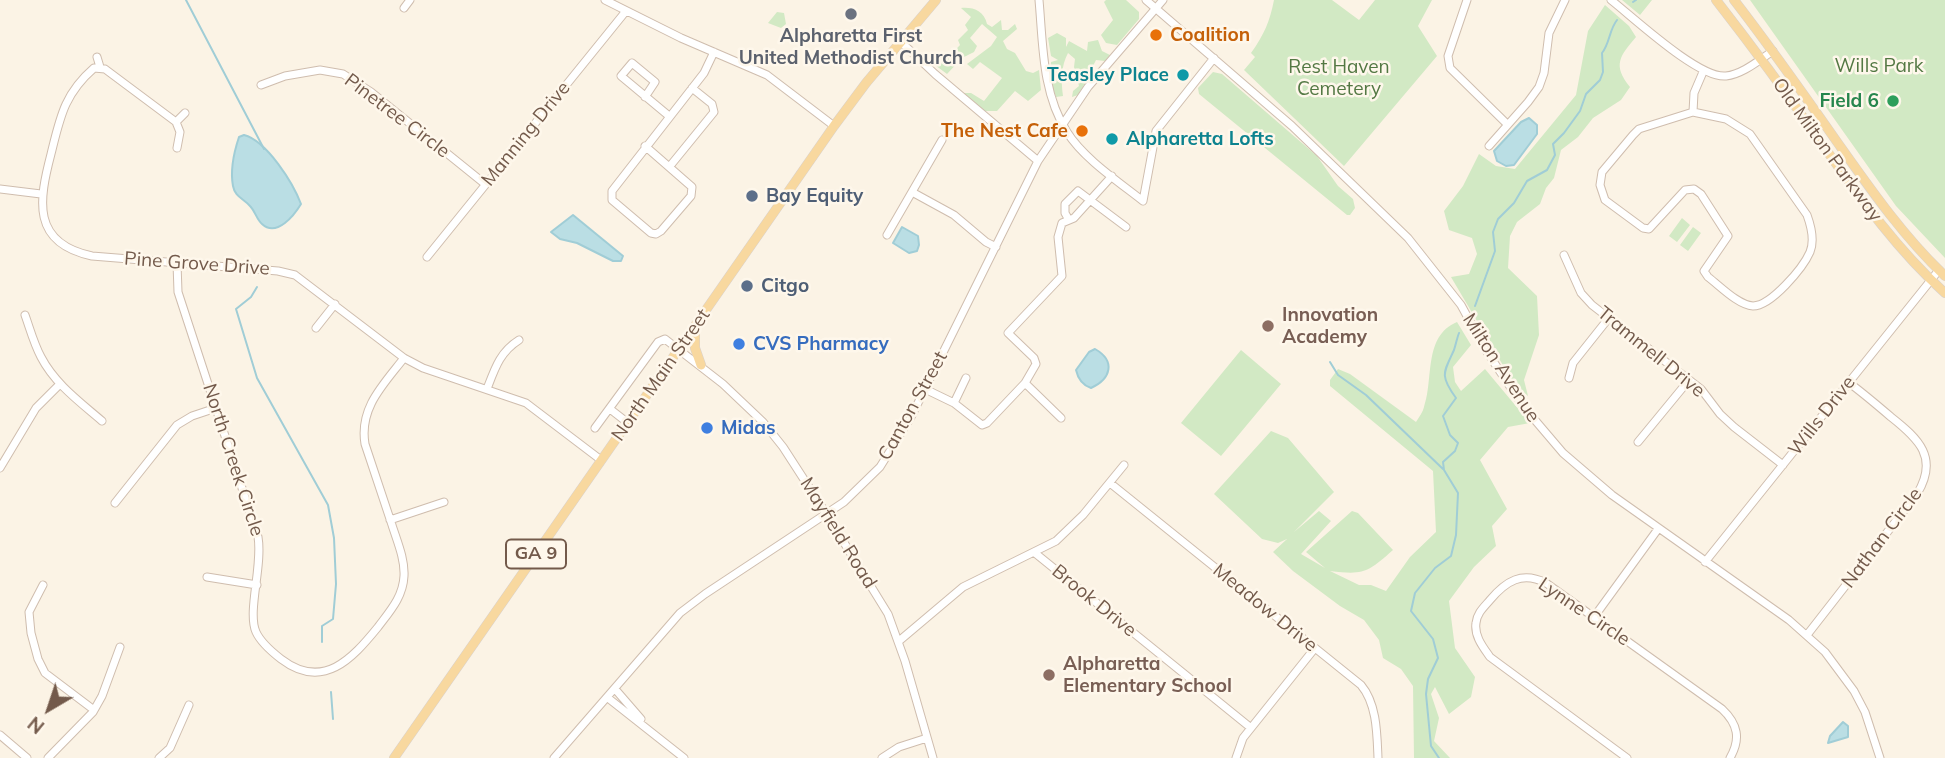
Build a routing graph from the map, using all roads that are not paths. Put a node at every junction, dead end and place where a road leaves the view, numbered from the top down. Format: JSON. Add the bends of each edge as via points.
{"nodes":[{"id":1,"x":410,"y":0,"type":"edge"},
{"id":2,"x":605,"y":0,"type":"edge"},
{"id":3,"x":936,"y":0,"type":"edge"},
{"id":4,"x":1039,"y":0,"type":"edge"},
{"id":5,"x":1146,"y":0,"type":"edge"},
{"id":6,"x":1163,"y":0,"type":"edge"},
{"id":7,"x":1467,"y":0,"type":"edge"},
{"id":8,"x":1565,"y":0,"type":"edge"},
{"id":9,"x":1611,"y":0,"type":"edge"},
{"id":10,"x":1716,"y":0,"type":"edge"},
{"id":11,"x":1734,"y":0,"type":"edge"},
{"id":12,"x":404,"y":8,"type":"dead end"},
{"id":13,"x":1156,"y":9,"type":"junction"},
{"id":14,"x":626,"y":11,"type":"junction"},
{"id":15,"x":900,"y":41,"type":"junction"},
{"id":16,"x":1773,"y":51,"type":"junction"},
{"id":17,"x":714,"y":52,"type":"junction"},
{"id":18,"x":97,"y":57,"type":"dead end"},
{"id":19,"x":1214,"y":58,"type":"junction"},
{"id":20,"x":1762,"y":58,"type":"junction"},
{"id":21,"x":100,"y":67,"type":"junction"},
{"id":22,"x":1703,"y":72,"type":"junction"},
{"id":23,"x":261,"y":85,"type":"dead end"},
{"id":24,"x":692,"y":88,"type":"junction"},
{"id":25,"x":645,"y":97,"type":"junction"},
{"id":26,"x":1693,"y":111,"type":"junction"},
{"id":27,"x":185,"y":113,"type":"dead end"},
{"id":28,"x":669,"y":116,"type":"junction"},
{"id":29,"x":176,"y":122,"type":"junction"},
{"id":30,"x":1062,"y":124,"type":"junction"},
{"id":31,"x":1507,"y":124,"type":"junction"},
{"id":32,"x":834,"y":126,"type":"junction"},
{"id":33,"x":942,"y":140,"type":"dead end"},
{"id":34,"x":645,"y":146,"type":"junction"},
{"id":35,"x":1489,"y":146,"type":"dead end"},
{"id":36,"x":177,"y":148,"type":"dead end"},
{"id":37,"x":1038,"y":162,"type":"junction"},
{"id":38,"x":670,"y":166,"type":"junction"},
{"id":39,"x":1112,"y":176,"type":"junction"},
{"id":40,"x":485,"y":184,"type":"junction"},
{"id":41,"x":0,"y":189,"type":"edge"},
{"id":42,"x":912,"y":192,"type":"junction"},
{"id":43,"x":41,"y":194,"type":"junction"},
{"id":44,"x":1091,"y":199,"type":"junction"},
{"id":45,"x":1069,"y":220,"type":"junction"},
{"id":46,"x":1126,"y":227,"type":"dead end"},
{"id":47,"x":887,"y":235,"type":"dead end"},
{"id":48,"x":996,"y":247,"type":"junction"},
{"id":49,"x":1564,"y":255,"type":"dead end"},
{"id":50,"x":427,"y":257,"type":"dead end"},
{"id":51,"x":177,"y":263,"type":"junction"},
{"id":52,"x":1942,"y":273,"type":"edge"},
{"id":53,"x":1931,"y":280,"type":"junction"},
{"id":54,"x":1945,"y":293,"type":"edge"},
{"id":55,"x":335,"y":304,"type":"junction"},
{"id":56,"x":25,"y":315,"type":"dead end"},
{"id":57,"x":1608,"y":318,"type":"junction"},
{"id":58,"x":695,"y":326,"type":"junction"},
{"id":59,"x":316,"y":328,"type":"dead end"},
{"id":60,"x":519,"y":340,"type":"dead end"},
{"id":61,"x":679,"y":349,"type":"junction"},
{"id":62,"x":404,"y":358,"type":"junction"},
{"id":63,"x":701,"y":365,"type":"junction"},
{"id":64,"x":966,"y":378,"type":"dead end"},
{"id":65,"x":1569,"y":378,"type":"dead end"},
{"id":66,"x":1689,"y":380,"type":"junction"},
{"id":67,"x":1849,"y":382,"type":"junction"},
{"id":68,"x":1025,"y":383,"type":"junction"},
{"id":69,"x":60,"y":384,"type":"junction"},
{"id":70,"x":487,"y":389,"type":"junction"},
{"id":71,"x":925,"y":389,"type":"junction"},
{"id":72,"x":954,"y":402,"type":"junction"},
{"id":73,"x":216,"y":408,"type":"junction"},
{"id":74,"x":610,"y":409,"type":"junction"},
{"id":75,"x":1061,"y":418,"type":"dead end"},
{"id":76,"x":102,"y":421,"type":"dead end"},
{"id":77,"x":628,"y":423,"type":"junction"},
{"id":78,"x":595,"y":428,"type":"dead end"},
{"id":79,"x":1638,"y":442,"type":"dead end"},
{"id":80,"x":601,"y":460,"type":"junction"},
{"id":81,"x":1783,"y":464,"type":"junction"},
{"id":82,"x":1124,"y":465,"type":"dead end"},
{"id":83,"x":0,"y":468,"type":"edge"},
{"id":84,"x":1110,"y":483,"type":"junction"},
{"id":85,"x":444,"y":502,"type":"dead end"},
{"id":86,"x":115,"y":503,"type":"dead end"},
{"id":87,"x":827,"y":514,"type":"junction"},
{"id":88,"x":390,"y":520,"type":"junction"},
{"id":89,"x":1658,"y":529,"type":"junction"},
{"id":90,"x":1035,"y":553,"type":"junction"},
{"id":91,"x":1705,"y":562,"type":"junction"},
{"id":92,"x":206,"y":577,"type":"dead end"},
{"id":93,"x":43,"y":585,"type":"dead end"},
{"id":94,"x":257,"y":585,"type":"junction"},
{"id":95,"x":1594,"y":617,"type":"junction"},
{"id":96,"x":1807,"y":635,"type":"junction"},
{"id":97,"x":899,"y":641,"type":"junction"},
{"id":98,"x":120,"y":647,"type":"dead end"},
{"id":99,"x":1315,"y":648,"type":"junction"},
{"id":100,"x":615,"y":690,"type":"junction"},
{"id":101,"x":608,"y":698,"type":"junction"},
{"id":102,"x":189,"y":705,"type":"dead end"},
{"id":103,"x":625,"y":705,"type":"junction"},
{"id":104,"x":94,"y":710,"type":"junction"},
{"id":105,"x":1251,"y":728,"type":"junction"},
{"id":106,"x":0,"y":735,"type":"edge"},
{"id":107,"x":927,"y":738,"type":"junction"},
{"id":108,"x":27,"y":758,"type":"edge"},
{"id":109,"x":48,"y":758,"type":"edge"},
{"id":110,"x":159,"y":758,"type":"edge"},
{"id":111,"x":394,"y":758,"type":"edge"},
{"id":112,"x":554,"y":758,"type":"edge"},
{"id":113,"x":684,"y":758,"type":"edge"},
{"id":114,"x":882,"y":758,"type":"edge"},
{"id":115,"x":933,"y":758,"type":"edge"},
{"id":116,"x":1236,"y":758,"type":"edge"},
{"id":117,"x":1378,"y":758,"type":"edge"},
{"id":118,"x":1627,"y":758,"type":"edge"},
{"id":119,"x":1730,"y":758,"type":"edge"},
{"id":120,"x":1880,"y":758,"type":"edge"}],
"edges":[{"from":1,"to":12,"type":"street"},
{"from":2,"to":14,"type":"street"},
{"from":3,"to":15,"type":"main road","name":"North Main Street","number":"GA 9"},
{"from":4,"to":30,"type":"street","via":[[1050,92]]},
{"from":5,"to":13,"type":"street","name":"Milton Avenue"},
{"from":6,"to":13,"type":"street","name":"Canton Street"},
{"from":7,"to":31,"type":"street","via":[[1448,56],[1450,68]]},
{"from":8,"to":31,"type":"street","via":[[1549,33],[1539,87]]},
{"from":9,"to":22,"type":"street"},
{"from":10,"to":20,"type":"main road","name":"Old Milton Parkway"},
{"from":11,"to":16,"type":"main road","name":"Old Milton Parkway"},
{"from":13,"to":19,"type":"street","name":"Milton Avenue"},
{"from":13,"to":30,"type":"street","name":"Canton Street"},
{"from":14,"to":17,"type":"street"},
{"from":14,"to":40,"type":"street","name":"Manning Drive"},
{"from":15,"to":32,"type":"main road","name":"North Main Street","number":"GA 9"},
{"from":15,"to":37,"type":"street"},
{"from":16,"to":20,"type":"street"},
{"from":16,"to":52,"type":"main road","name":"Old Milton Parkway","via":[[1873,195]]},
{"from":17,"to":24,"type":"street"},
{"from":17,"to":32,"type":"street","via":[[767,75]]},
{"from":18,"to":21,"type":"street"},
{"from":19,"to":39,"type":"street","via":[[1156,131],[1143,201]]},
{"from":19,"to":89,"type":"street","name":"Milton Avenue","via":[[1408,238],[1461,305],[1506,382],[1541,428],[1589,477]]},
{"from":20,"to":22,"type":"street","via":[[1731,75]]},
{"from":20,"to":53,"type":"main road","name":"Old Milton Parkway","via":[[1871,213]]},
{"from":21,"to":29,"type":"street"},
{"from":21,"to":43,"type":"street","name":"Pine Grove Drive","via":[[90,71],[63,107]]},
{"from":22,"to":26,"type":"street","via":[[1694,93]]},
{"from":23,"to":40,"type":"street","name":"Pinetree Circle","via":[[320,70],[343,74]]},
{"from":24,"to":28,"type":"street"},
{"from":24,"to":38,"type":"street","via":[[712,104],[714,112]]},
{"from":25,"to":25,"type":"street","via":[[621,76],[632,63],[655,82]]},
{"from":25,"to":28,"type":"street"},
{"from":26,"to":26,"type":"street","via":[[1726,119],[1750,134],[1807,215],[1813,237],[1810,252],[1776,296],[1765,303],[1744,303],[1704,271],[1727,236],[1695,189],[1685,190],[1649,229],[1605,200],[1602,172],[1639,129]]},
{"from":27,"to":29,"type":"street"},
{"from":28,"to":34,"type":"street"},
{"from":29,"to":36,"type":"street","via":[[180,132]]},
{"from":30,"to":37,"type":"street","name":"Canton Street"},
{"from":30,"to":39,"type":"street","via":[[1075,143]]},
{"from":31,"to":35,"type":"street"},
{"from":32,"to":58,"type":"main road","name":"North Main Street","number":"GA 9"},
{"from":33,"to":42,"type":"street"},
{"from":34,"to":38,"type":"street"},
{"from":34,"to":38,"type":"street","via":[[611,196],[650,233],[661,231],[693,191]]},
{"from":37,"to":48,"type":"street","name":"Canton Street"},
{"from":39,"to":44,"type":"street"},
{"from":40,"to":50,"type":"street","name":"Manning Drive"},
{"from":41,"to":43,"type":"street"},
{"from":42,"to":47,"type":"street"},
{"from":42,"to":48,"type":"street","via":[[954,215]]},
{"from":43,"to":51,"type":"street","name":"Pine Grove Drive","via":[[48,227],[72,250]]},
{"from":44,"to":45,"type":"street"},
{"from":44,"to":45,"type":"street","via":[[1075,192],[1065,204]]},
{"from":44,"to":46,"type":"street"},
{"from":45,"to":68,"type":"street","via":[[1062,223],[1058,234],[1062,276],[1007,333],[1034,358],[1036,364]]},
{"from":48,"to":71,"type":"street","name":"Canton Street"},
{"from":49,"to":57,"type":"street","name":"Trammell Drive","via":[[1581,293]]},
{"from":51,"to":55,"type":"street","name":"Pine Grove Drive","via":[[287,272]]},
{"from":51,"to":73,"type":"street","name":"North Creek Circle","via":[[178,292]]},
{"from":52,"to":53,"type":"street","name":"Wills Drive"},
{"from":53,"to":54,"type":"main road","name":"Old Milton Parkway"},
{"from":53,"to":67,"type":"street","name":"Wills Drive"},
{"from":55,"to":59,"type":"street"},
{"from":55,"to":62,"type":"street","name":"Pine Grove Drive"},
{"from":56,"to":69,"type":"street","via":[[40,356]]},
{"from":57,"to":65,"type":"street","via":[[1573,363]]},
{"from":57,"to":66,"type":"street","name":"Trammell Drive"},
{"from":58,"to":61,"type":"main road","name":"North Main Street","number":"GA 9"},
{"from":58,"to":63,"type":"main road"},
{"from":60,"to":70,"type":"street","via":[[500,356]]},
{"from":61,"to":63,"type":"street","name":"Mayfield Road"},
{"from":61,"to":74,"type":"street","via":[[666,339],[658,342]]},
{"from":61,"to":77,"type":"main road","name":"North Main Street","number":"GA 9"},
{"from":62,"to":70,"type":"street","name":"Pine Grove Drive"},
{"from":62,"to":88,"type":"street","name":"North Creek Circle","via":[[371,400],[363,425]]},
{"from":63,"to":87,"type":"street","name":"Mayfield Road","via":[[763,422]]},
{"from":64,"to":72,"type":"street"},
{"from":66,"to":79,"type":"street"},
{"from":66,"to":81,"type":"street","name":"Trammell Drive","via":[[1734,427]]},
{"from":67,"to":81,"type":"street","name":"Wills Drive"},
{"from":67,"to":96,"type":"street","name":"Nathan Circle","via":[[1916,438],[1925,455],[1926,474],[1917,494]]},
{"from":68,"to":72,"type":"street","via":[[982,425]]},
{"from":68,"to":75,"type":"street"},
{"from":69,"to":76,"type":"street"},
{"from":69,"to":83,"type":"street","via":[[36,408]]},
{"from":70,"to":80,"type":"street","name":"Pine Grove Drive","via":[[526,403]]},
{"from":71,"to":72,"type":"street"},
{"from":71,"to":87,"type":"street","name":"Canton Street","via":[[880,467]]},
{"from":73,"to":86,"type":"street","via":[[177,425]]},
{"from":73,"to":94,"type":"street","name":"North Creek Circle","via":[[258,537]]},
{"from":74,"to":77,"type":"street"},
{"from":74,"to":78,"type":"street"},
{"from":77,"to":80,"type":"main road","name":"North Main Street","number":"GA 9"},
{"from":80,"to":111,"type":"main road","name":"North Main Street","number":"GA 9"},
{"from":81,"to":91,"type":"street","name":"Wills Drive"},
{"from":82,"to":84,"type":"street"},
{"from":84,"to":90,"type":"street","via":[[1068,532]]},
{"from":84,"to":99,"type":"street","name":"Meadow Drive"},
{"from":85,"to":88,"type":"street"},
{"from":87,"to":97,"type":"street","name":"Mayfield Road","via":[[877,595]]},
{"from":87,"to":100,"type":"street","name":"Canton Street","via":[[680,613]]},
{"from":88,"to":94,"type":"street","name":"North Creek Circle","via":[[404,564],[401,593],[359,651],[341,665],[323,671],[304,670],[271,651],[254,625]]},
{"from":89,"to":91,"type":"street","name":"Milton Avenue"},
{"from":89,"to":95,"type":"street"},
{"from":90,"to":97,"type":"street","via":[[963,587]]},
{"from":90,"to":105,"type":"street","name":"Brook Drive"},
{"from":91,"to":96,"type":"street","name":"Milton Avenue"},
{"from":92,"to":94,"type":"street"},
{"from":93,"to":104,"type":"street","via":[[29,612],[38,659],[45,673]]},
{"from":95,"to":118,"type":"street","name":"Lynne Circle","via":[[1537,578],[1519,578],[1503,586],[1483,607],[1476,632],[1497,664]]},
{"from":95,"to":119,"type":"street","name":"Lynne Circle","via":[[1730,716],[1737,734]]},
{"from":96,"to":120,"type":"street","name":"Milton Avenue","via":[[1854,691]]},
{"from":97,"to":107,"type":"street","name":"Mayfield Road"},
{"from":98,"to":104,"type":"street"},
{"from":99,"to":105,"type":"street"},
{"from":99,"to":117,"type":"street","name":"Meadow Drive","via":[[1368,694]]},
{"from":100,"to":101,"type":"street","name":"Canton Street"},
{"from":100,"to":103,"type":"street"},
{"from":101,"to":103,"type":"street"},
{"from":101,"to":112,"type":"street","name":"Canton Street"},
{"from":102,"to":110,"type":"street","via":[[170,748]]},
{"from":103,"to":113,"type":"street"},
{"from":104,"to":109,"type":"street"},
{"from":105,"to":116,"type":"street"},
{"from":106,"to":108,"type":"street"},
{"from":107,"to":114,"type":"street"},
{"from":107,"to":115,"type":"street","name":"Mayfield Road"}]}
